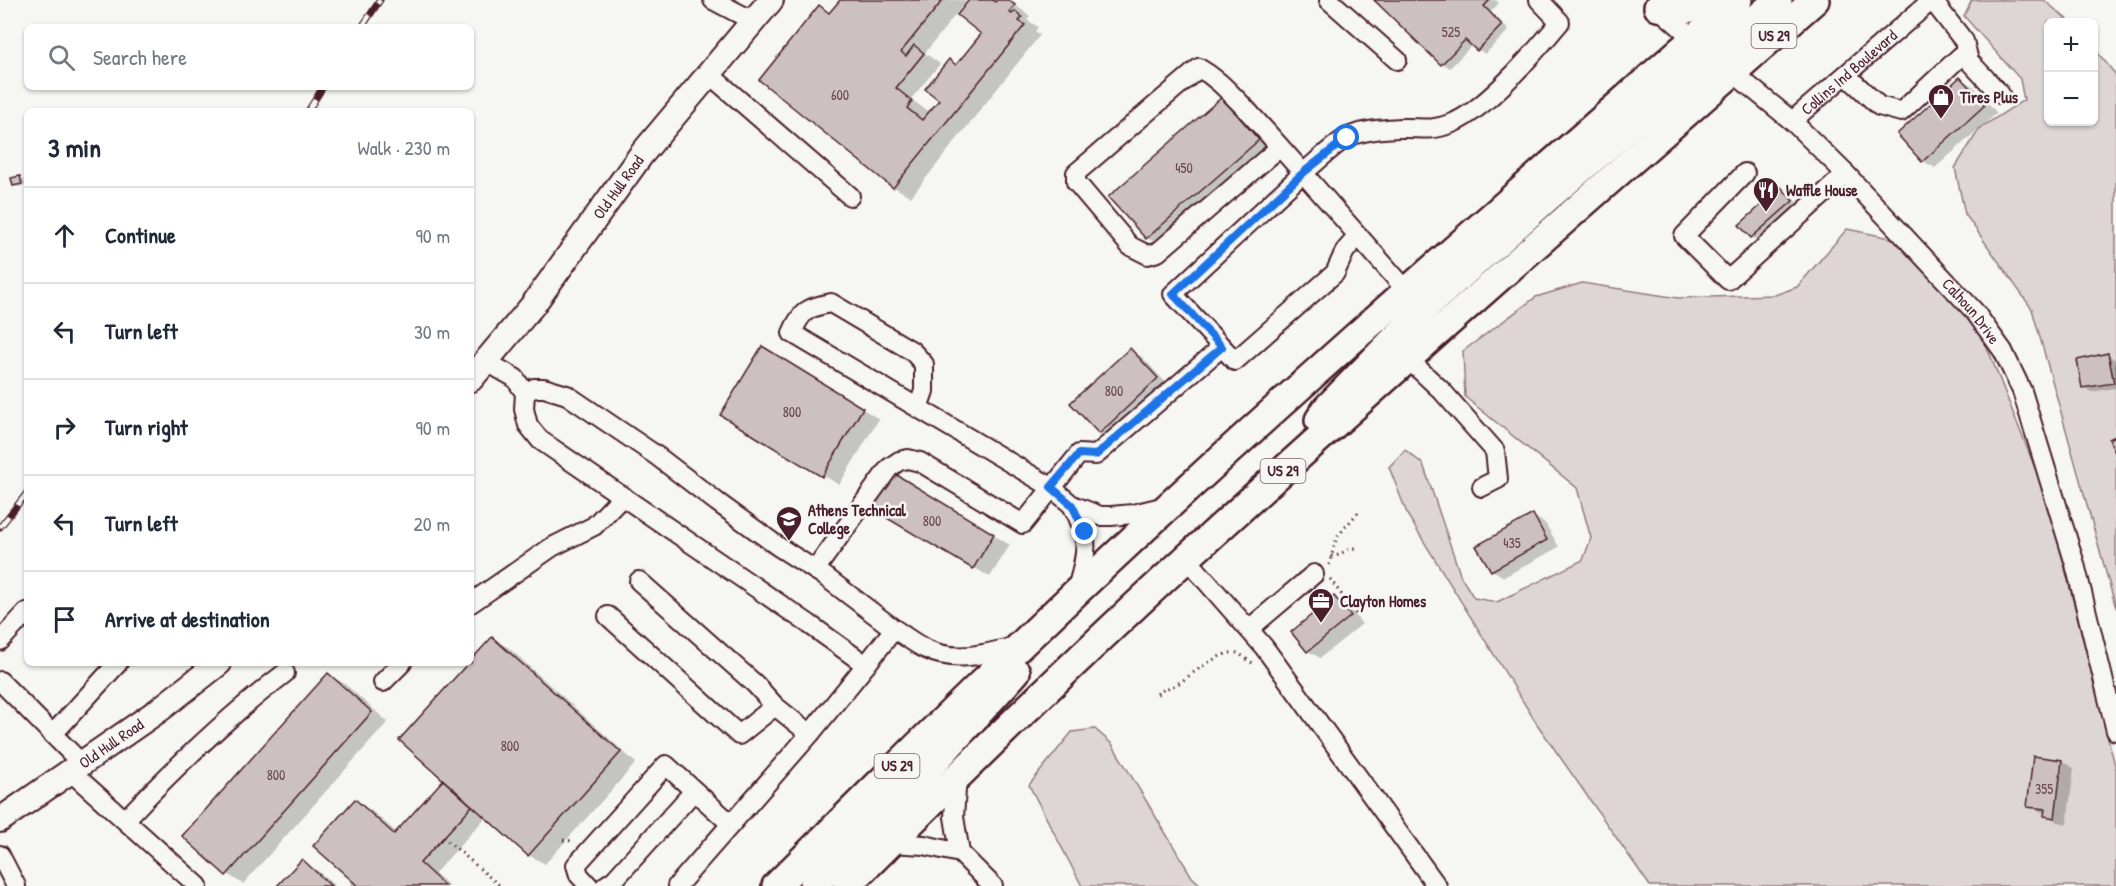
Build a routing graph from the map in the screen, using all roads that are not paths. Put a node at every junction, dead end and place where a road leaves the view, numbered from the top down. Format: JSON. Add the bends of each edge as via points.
{"nodes":[{"id":1,"x":713,"y":0,"type":"edge"},
{"id":2,"x":771,"y":0,"type":"edge"},
{"id":3,"x":1329,"y":0,"type":"edge"},
{"id":4,"x":1539,"y":0,"type":"edge"},
{"id":5,"x":1715,"y":0,"type":"edge"},
{"id":6,"x":1738,"y":0,"type":"edge"},
{"id":7,"x":1778,"y":0,"type":"edge"},
{"id":8,"x":1815,"y":0,"type":"edge"},
{"id":9,"x":1932,"y":0,"type":"edge"},
{"id":10,"x":1654,"y":4,"type":"edge"},
{"id":11,"x":753,"y":21,"type":"junction"},
{"id":12,"x":1966,"y":51,"type":"junction"},
{"id":13,"x":1713,"y":56,"type":"junction"},
{"id":14,"x":1397,"y":60,"type":"dead end"},
{"id":15,"x":709,"y":74,"type":"junction"},
{"id":16,"x":1846,"y":75,"type":"junction"},
{"id":17,"x":2000,"y":94,"type":"dead end"},
{"id":18,"x":1792,"y":121,"type":"junction"},
{"id":19,"x":1280,"y":147,"type":"junction"},
{"id":20,"x":1303,"y":173,"type":"junction"},
{"id":21,"x":1745,"y":174,"type":"dead end"},
{"id":22,"x":1846,"y":174,"type":"junction"},
{"id":23,"x":850,"y":196,"type":"dead end"},
{"id":24,"x":1358,"y":236,"type":"junction"},
{"id":25,"x":1407,"y":291,"type":"junction"},
{"id":26,"x":1222,"y":347,"type":"junction"},
{"id":27,"x":1408,"y":359,"type":"junction"},
{"id":28,"x":478,"y":370,"type":"edge"},
{"id":29,"x":525,"y":393,"type":"junction"},
{"id":30,"x":918,"y":408,"type":"junction"},
{"id":31,"x":1289,"y":466,"type":"junction"},
{"id":32,"x":1051,"y":487,"type":"junction"},
{"id":33,"x":1482,"y":487,"type":"dead end"},
{"id":34,"x":623,"y":496,"type":"junction"},
{"id":35,"x":1171,"y":504,"type":"junction"},
{"id":36,"x":1072,"y":505,"type":"junction"},
{"id":37,"x":1186,"y":558,"type":"junction"},
{"id":38,"x":815,"y":570,"type":"junction"},
{"id":39,"x":1323,"y":572,"type":"road end"},
{"id":40,"x":639,"y":581,"type":"dead end"},
{"id":41,"x":1076,"y":592,"type":"junction"},
{"id":42,"x":474,"y":601,"type":"edge"},
{"id":43,"x":24,"y":615,"type":"edge"},
{"id":44,"x":608,"y":616,"type":"dead end"},
{"id":45,"x":1045,"y":622,"type":"junction"},
{"id":46,"x":894,"y":629,"type":"junction"},
{"id":47,"x":1249,"y":629,"type":"junction"},
{"id":48,"x":0,"y":641,"type":"edge"},
{"id":49,"x":1019,"y":646,"type":"junction"},
{"id":50,"x":866,"y":665,"type":"junction"},
{"id":51,"x":115,"y":666,"type":"edge"},
{"id":52,"x":215,"y":666,"type":"edge"},
{"id":53,"x":399,"y":666,"type":"edge"},
{"id":54,"x":285,"y":673,"type":"dead end"},
{"id":55,"x":0,"y":681,"type":"edge"},
{"id":56,"x":383,"y":682,"type":"dead end"},
{"id":57,"x":775,"y":705,"type":"junction"},
{"id":58,"x":2116,"y":731,"type":"edge"},
{"id":59,"x":53,"y":734,"type":"junction"},
{"id":60,"x":810,"y":734,"type":"junction"},
{"id":61,"x":76,"y":767,"type":"junction"},
{"id":62,"x":957,"y":776,"type":"junction"},
{"id":63,"x":694,"y":791,"type":"junction"},
{"id":64,"x":0,"y":820,"type":"edge"},
{"id":65,"x":125,"y":820,"type":"junction"},
{"id":66,"x":731,"y":824,"type":"junction"},
{"id":67,"x":890,"y":843,"type":"junction"},
{"id":68,"x":960,"y":853,"type":"junction"},
{"id":69,"x":0,"y":855,"type":"edge"},
{"id":70,"x":16,"y":886,"type":"edge"},
{"id":71,"x":198,"y":886,"type":"edge"},
{"id":72,"x":590,"y":886,"type":"edge"},
{"id":73,"x":605,"y":886,"type":"edge"},
{"id":74,"x":677,"y":886,"type":"edge"},
{"id":75,"x":776,"y":886,"type":"edge"},
{"id":76,"x":813,"y":886,"type":"edge"},
{"id":77,"x":847,"y":886,"type":"edge"},
{"id":78,"x":993,"y":886,"type":"edge"},
{"id":79,"x":1437,"y":886,"type":"edge"}],
"edges":[{"from":1,"to":11,"type":"street"},
{"from":2,"to":11,"type":"main road","name":"Old Hull Road"},
{"from":3,"to":14,"type":"street"},
{"from":4,"to":20,"type":"street","via":[[1560,22],[1471,114],[1432,130],[1374,130],[1347,138]]},
{"from":5,"to":10,"type":"highway","via":[[1684,10]]},
{"from":6,"to":13,"type":"highway","number":"US 29"},
{"from":7,"to":13,"type":"highway"},
{"from":8,"to":13,"type":"highway","number":"US 29"},
{"from":9,"to":12,"type":"street","via":[[1965,41]]},
{"from":9,"to":16,"type":"street","name":"Collins Ind Boulevard"},
{"from":10,"to":13,"type":"street","name":"Calhoun Drive"},
{"from":11,"to":15,"type":"main road","name":"Old Hull Road"},
{"from":12,"to":16,"type":"street","via":[[1901,112],[1879,106]]},
{"from":12,"to":17,"type":"street","via":[[1969,61]]},
{"from":13,"to":18,"type":"street","name":"Calhoun Drive"},
{"from":13,"to":25,"type":"highway","number":"US 29"},
{"from":13,"to":27,"type":"highway","number":"US 29","via":[[1517,261]]},
{"from":13,"to":31,"type":"highway","via":[[1430,303],[1327,408]]},
{"from":15,"to":23,"type":"street"},
{"from":15,"to":28,"type":"main road","name":"Old Hull Road","via":[[640,155],[532,305]]},
{"from":16,"to":18,"type":"street","name":"Collins Ind Boulevard"},
{"from":18,"to":22,"type":"street","name":"Calhoun Drive"},
{"from":19,"to":19,"type":"street","via":[[1214,76],[1199,68],[1076,173],[1076,182],[1131,246],[1148,255],[1158,252]]},
{"from":19,"to":20,"type":"street"},
{"from":20,"to":24,"type":"street"},
{"from":20,"to":26,"type":"street","via":[[1173,294]]},
{"from":21,"to":22,"type":"street","via":[[1684,236],[1728,280]]},
{"from":22,"to":58,"type":"street","name":"Calhoun Drive","via":[[1975,312],[2003,351],[2022,391],[2075,564]]},
{"from":24,"to":25,"type":"street"},
{"from":24,"to":26,"type":"street","via":[[1345,251],[1335,273],[1235,361]]},
{"from":25,"to":35,"type":"highway","number":"US 29"},
{"from":26,"to":32,"type":"street","via":[[1096,455],[1079,454]]},
{"from":27,"to":31,"type":"highway","number":"US 29"},
{"from":27,"to":33,"type":"street","via":[[1495,451],[1498,479]]},
{"from":28,"to":29,"type":"street","via":[[515,378]]},
{"from":29,"to":34,"type":"street","via":[[524,409],[531,431]]},
{"from":29,"to":38,"type":"street","via":[[544,388],[567,396]]},
{"from":30,"to":30,"type":"street","via":[[792,333],[798,318],[811,307],[831,303],[912,351],[924,364],[924,391]]},
{"from":30,"to":32,"type":"street"},
{"from":31,"to":37,"type":"highway","number":"US 29"},
{"from":32,"to":36,"type":"street"},
{"from":32,"to":38,"type":"street","via":[[1023,524],[920,462],[899,461],[878,482]]},
{"from":34,"to":42,"type":"street","via":[[594,526],[552,547]]},
{"from":34,"to":50,"type":"street"},
{"from":35,"to":36,"type":"street","via":[[1111,516]]},
{"from":35,"to":41,"type":"highway","number":"US 29"},
{"from":36,"to":41,"type":"street","via":[[1086,543]]},
{"from":37,"to":47,"type":"street"},
{"from":37,"to":62,"type":"highway","number":"US 29"},
{"from":38,"to":46,"type":"street"},
{"from":39,"to":47,"type":"street"},
{"from":40,"to":57,"type":"street"},
{"from":41,"to":45,"type":"highway","number":"US 29"},
{"from":43,"to":48,"type":"street"},
{"from":44,"to":57,"type":"street","via":[[739,735]]},
{"from":45,"to":49,"type":"highway","number":"US 29"},
{"from":45,"to":76,"type":"highway","via":[[1022,666],[904,795]]},
{"from":46,"to":49,"type":"street","via":[[924,649],[943,656],[960,658]]},
{"from":46,"to":50,"type":"street"},
{"from":47,"to":79,"type":"street"},
{"from":49,"to":75,"type":"highway","number":"US 29"},
{"from":50,"to":60,"type":"street"},
{"from":51,"to":59,"type":"street"},
{"from":52,"to":61,"type":"main road","name":"Old Hull Road"},
{"from":53,"to":56,"type":"street"},
{"from":54,"to":65,"type":"street","via":[[190,754]]},
{"from":55,"to":59,"type":"street"},
{"from":57,"to":60,"type":"street"},
{"from":59,"to":61,"type":"street"},
{"from":60,"to":66,"type":"street"},
{"from":61,"to":64,"type":"main road","name":"Old Hull Road"},
{"from":61,"to":65,"type":"street"},
{"from":62,"to":67,"type":"highway","number":"US 29"},
{"from":62,"to":68,"type":"street","via":[[954,817]]},
{"from":63,"to":66,"type":"street"},
{"from":63,"to":72,"type":"street","via":[[666,765],[576,865],[579,875]]},
{"from":63,"to":73,"type":"street"},
{"from":65,"to":71,"type":"street"},
{"from":66,"to":74,"type":"street"},
{"from":67,"to":68,"type":"street"},
{"from":67,"to":77,"type":"highway","number":"US 29"},
{"from":68,"to":78,"type":"street"},
{"from":69,"to":70,"type":"street"}]}
